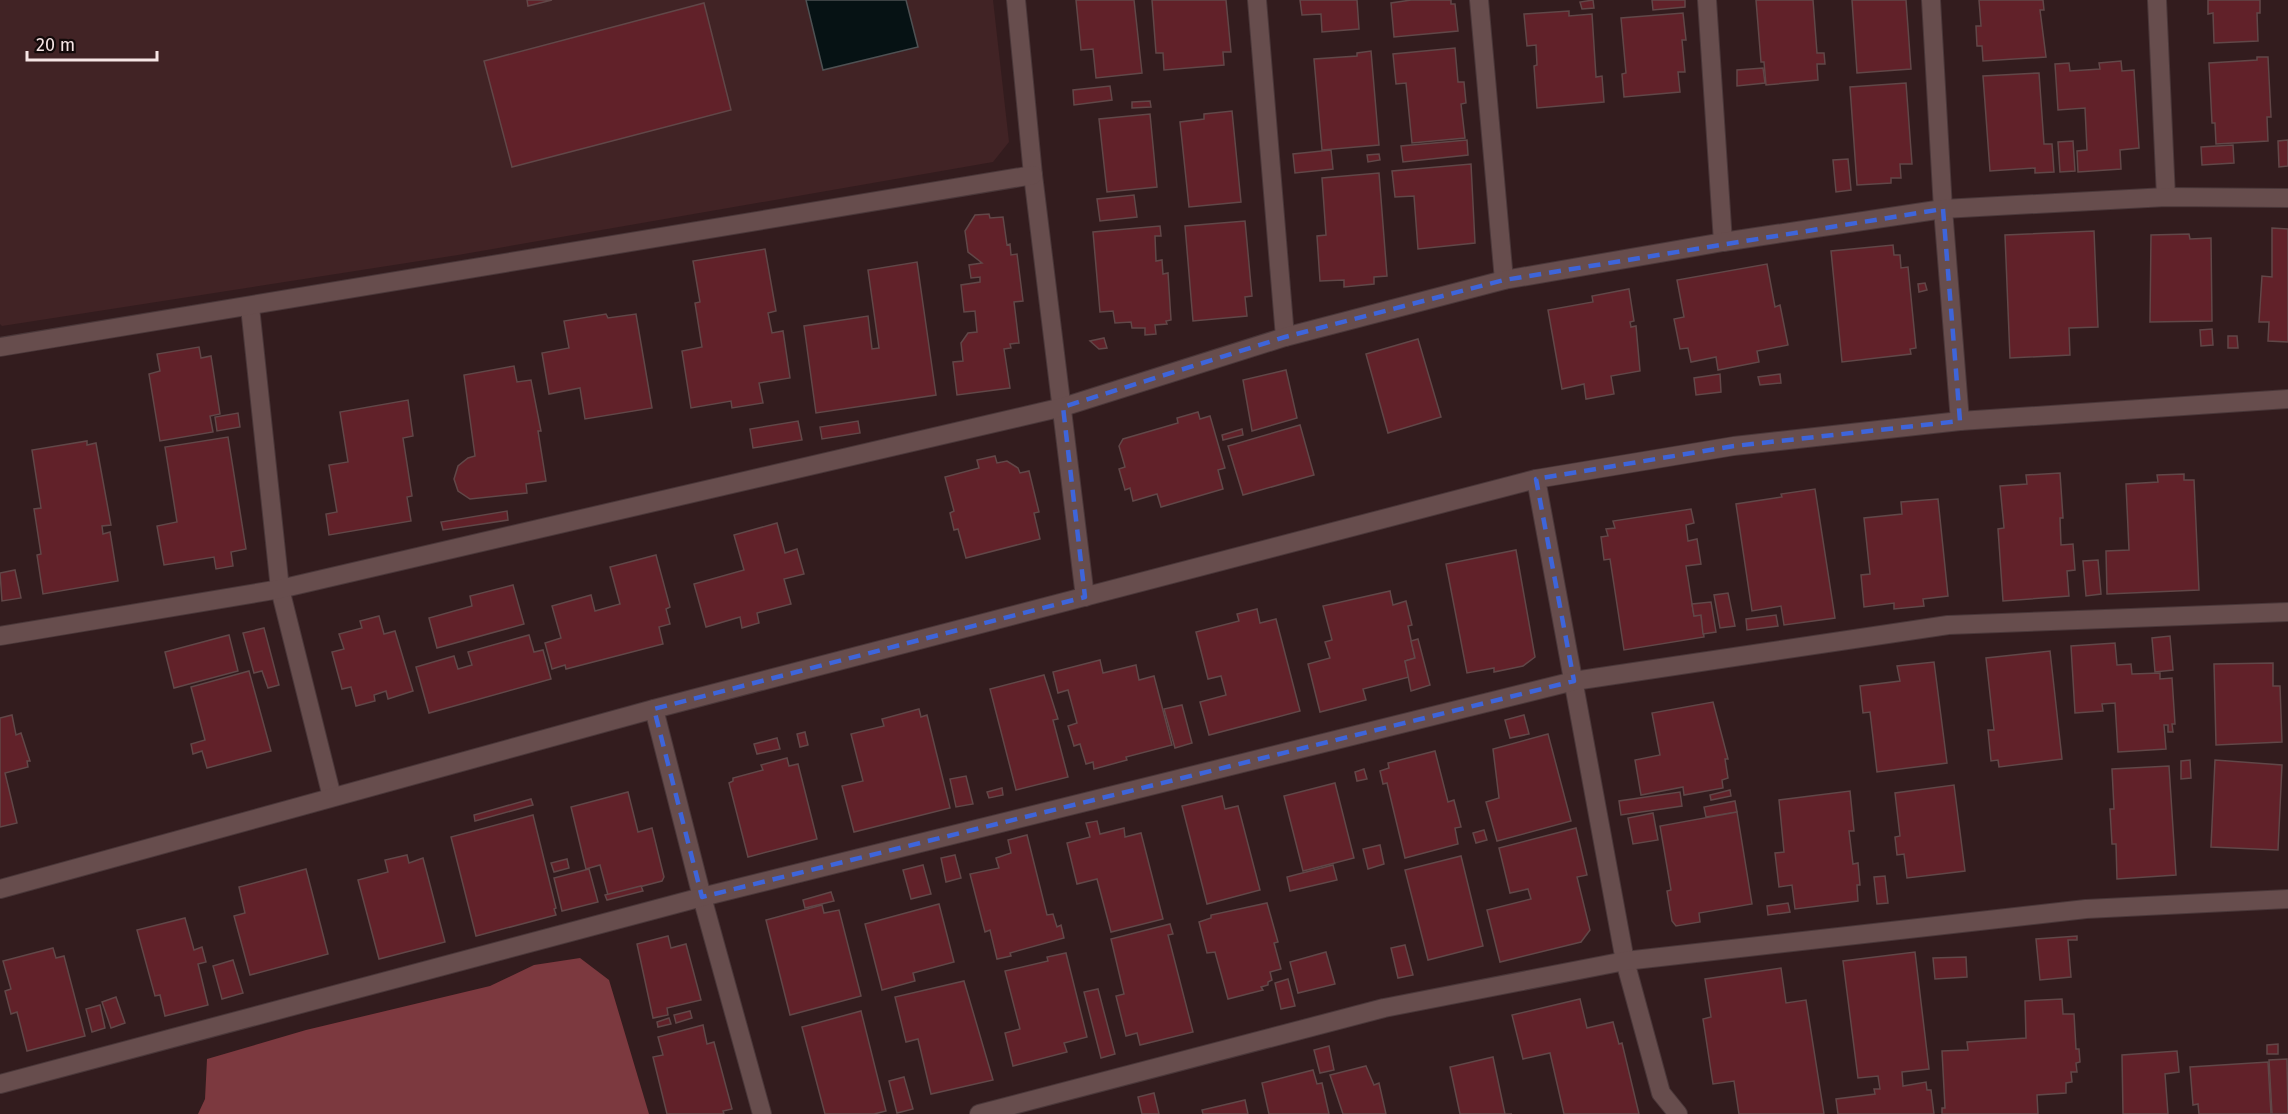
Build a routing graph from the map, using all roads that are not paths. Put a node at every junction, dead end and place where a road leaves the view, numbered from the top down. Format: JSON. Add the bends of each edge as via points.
{"nodes":[{"id":1,"x":1016,"y":0,"type":"edge"},
{"id":2,"x":1257,"y":0,"type":"edge"},
{"id":3,"x":1479,"y":0,"type":"edge"},
{"id":4,"x":1707,"y":0,"type":"edge"},
{"id":5,"x":1931,"y":0,"type":"edge"},
{"id":6,"x":2157,"y":0,"type":"edge"},
{"id":7,"x":1033,"y":175,"type":"junction"},
{"id":8,"x":2166,"y":197,"type":"junction"},
{"id":9,"x":2288,"y":198,"type":"edge"},
{"id":10,"x":1943,"y":209,"type":"junction"},
{"id":11,"x":1724,"y":242,"type":"junction"},
{"id":12,"x":1504,"y":280,"type":"junction"},
{"id":13,"x":250,"y":307,"type":"junction"},
{"id":14,"x":1285,"y":338,"type":"junction"},
{"id":15,"x":0,"y":347,"type":"edge"},
{"id":16,"x":2288,"y":399,"type":"edge"},
{"id":17,"x":1063,"y":407,"type":"junction"},
{"id":18,"x":1960,"y":421,"type":"junction"},
{"id":19,"x":1536,"y":479,"type":"junction"},
{"id":20,"x":280,"y":589,"type":"junction"},
{"id":21,"x":1085,"y":597,"type":"junction"},
{"id":22,"x":2288,"y":612,"type":"edge"},
{"id":23,"x":0,"y":636,"type":"edge"},
{"id":24,"x":1574,"y":681,"type":"junction"},
{"id":25,"x":654,"y":709,"type":"junction"},
{"id":26,"x":332,"y":797,"type":"junction"},
{"id":27,"x":0,"y":889,"type":"edge"},
{"id":28,"x":702,"y":897,"type":"junction"},
{"id":29,"x":2288,"y":899,"type":"edge"},
{"id":30,"x":1625,"y":961,"type":"junction"},
{"id":31,"x":0,"y":1084,"type":"edge"},
{"id":32,"x":762,"y":1114,"type":"edge"},
{"id":33,"x":979,"y":1114,"type":"edge"},
{"id":34,"x":1678,"y":1114,"type":"edge"}],
"edges":[{"from":1,"to":7,"type":"street"},
{"from":2,"to":14,"type":"street"},
{"from":3,"to":12,"type":"street"},
{"from":4,"to":11,"type":"street"},
{"from":5,"to":10,"type":"street"},
{"from":6,"to":8,"type":"street"},
{"from":7,"to":13,"type":"street"},
{"from":7,"to":17,"type":"street"},
{"from":8,"to":9,"type":"street"},
{"from":8,"to":10,"type":"street"},
{"from":10,"to":11,"type":"street"},
{"from":10,"to":18,"type":"street"},
{"from":11,"to":12,"type":"street"},
{"from":12,"to":14,"type":"street"},
{"from":13,"to":15,"type":"street"},
{"from":13,"to":20,"type":"street"},
{"from":14,"to":17,"type":"street"},
{"from":16,"to":18,"type":"street"},
{"from":17,"to":20,"type":"street"},
{"from":17,"to":21,"type":"street"},
{"from":18,"to":19,"type":"street","via":[[1734,446]]},
{"from":19,"to":21,"type":"street"},
{"from":19,"to":24,"type":"street"},
{"from":20,"to":23,"type":"street"},
{"from":20,"to":26,"type":"street"},
{"from":21,"to":25,"type":"street"},
{"from":22,"to":24,"type":"street","via":[[1948,626]]},
{"from":24,"to":28,"type":"street"},
{"from":24,"to":30,"type":"street"},
{"from":25,"to":26,"type":"street"},
{"from":25,"to":28,"type":"street"},
{"from":26,"to":27,"type":"street"},
{"from":28,"to":31,"type":"street"},
{"from":28,"to":32,"type":"street"},
{"from":29,"to":30,"type":"street","via":[[2086,909]]},
{"from":30,"to":33,"type":"street","via":[[1384,1008]]},
{"from":30,"to":34,"type":"street","via":[[1662,1093]]}]}
